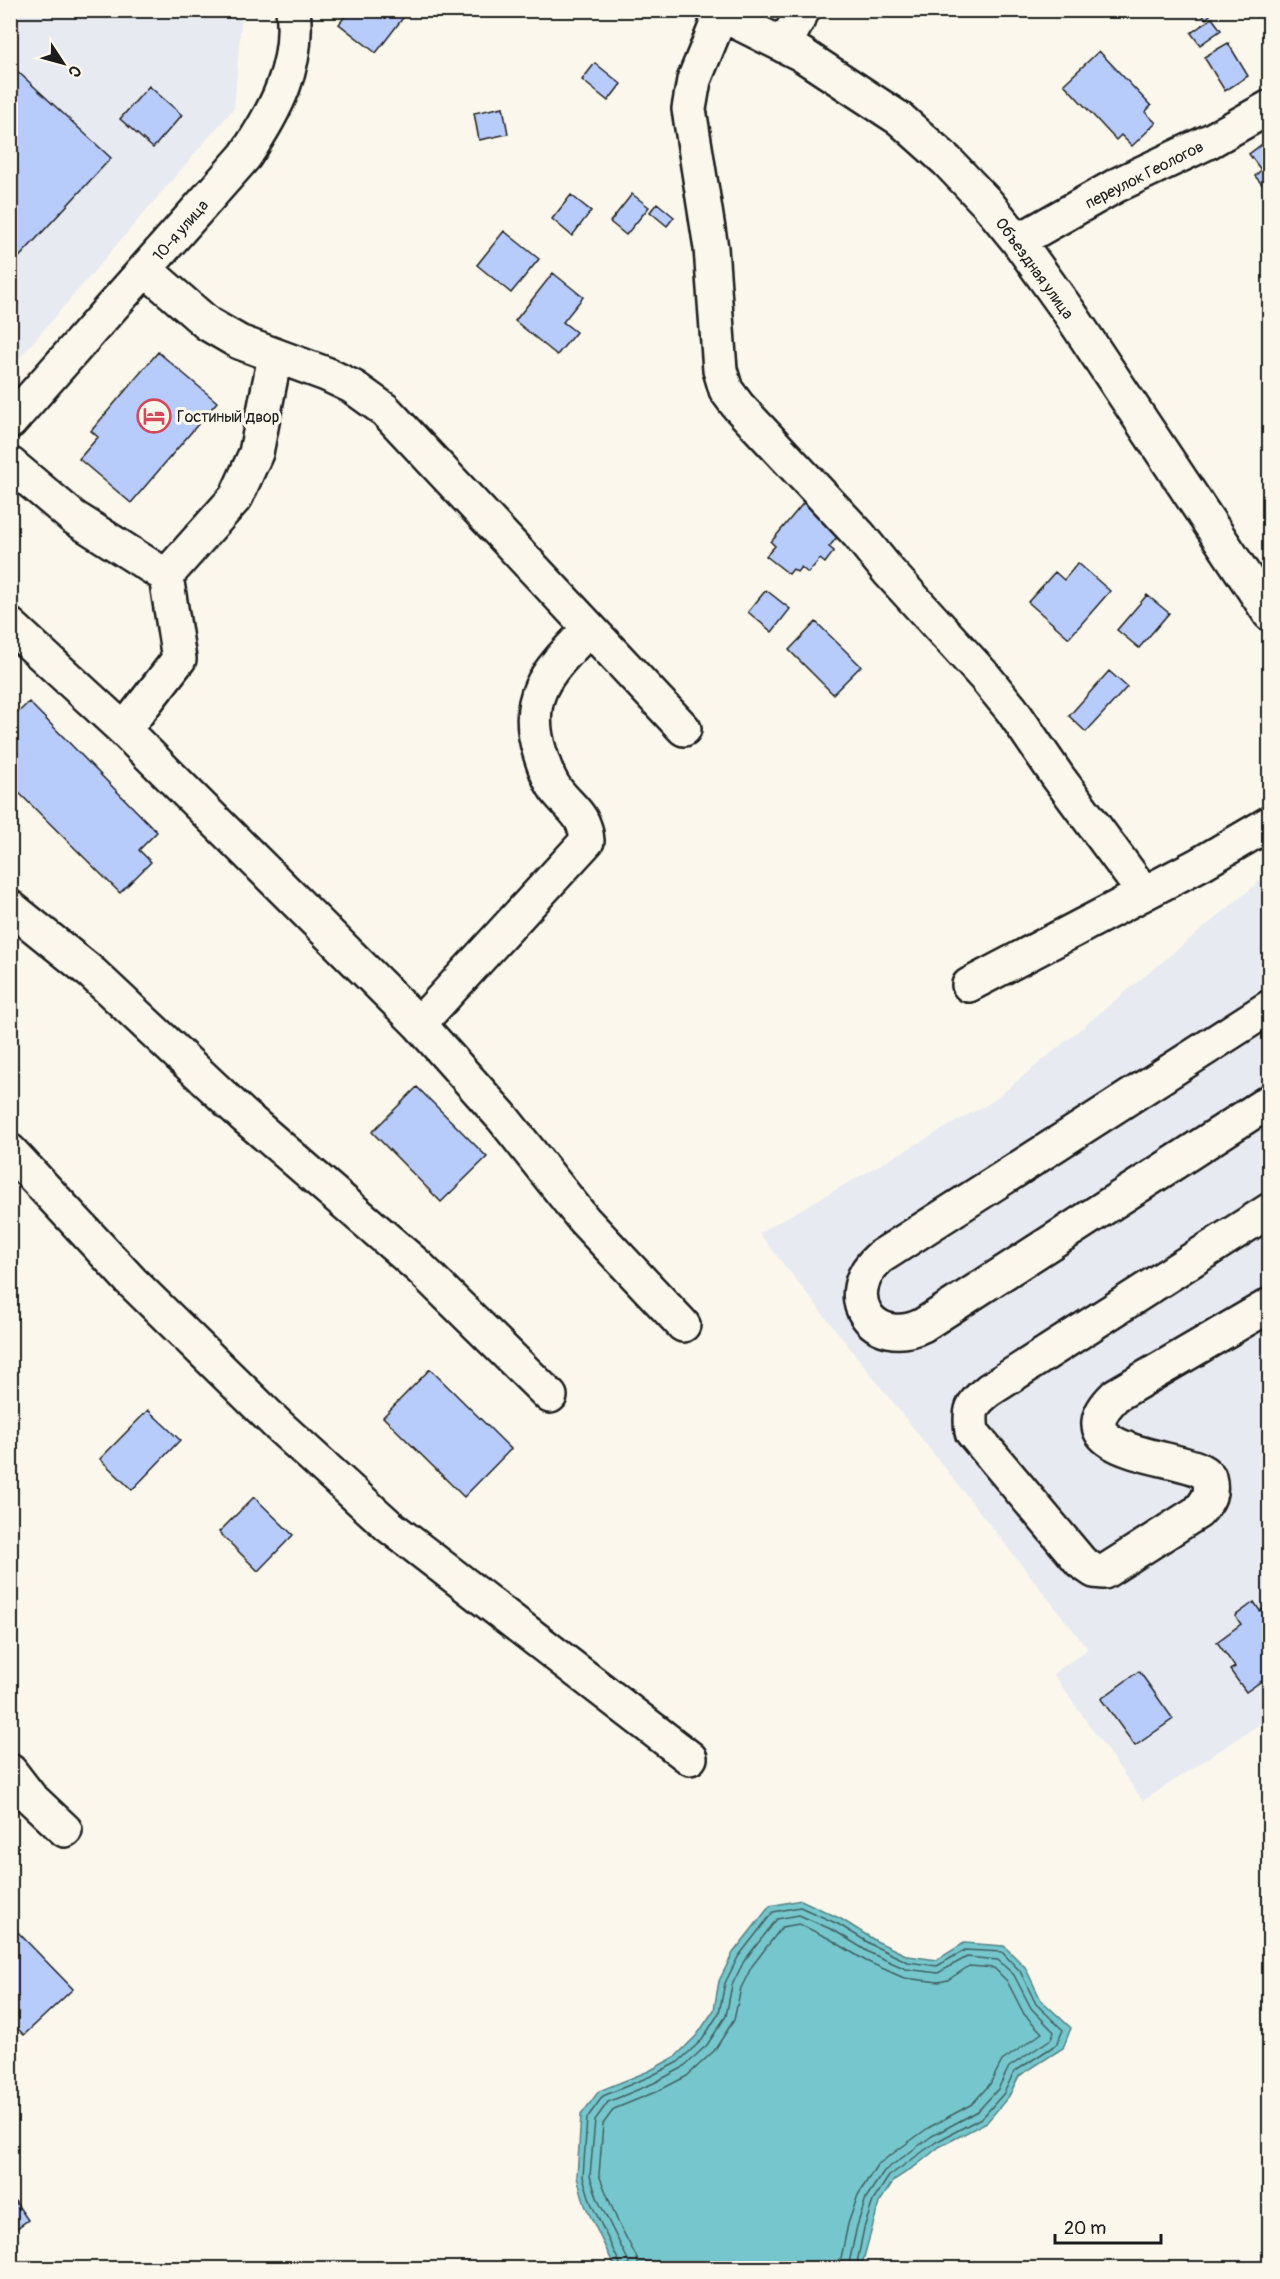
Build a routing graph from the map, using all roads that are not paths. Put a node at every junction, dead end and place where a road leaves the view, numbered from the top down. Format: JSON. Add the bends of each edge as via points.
{"nodes":[{"id":1,"x":293,"y":10,"type":"edge"},
{"id":2,"x":803,"y":10,"type":"edge"},
{"id":3,"x":717,"y":12,"type":"edge"},
{"id":4,"x":784,"y":46,"type":"junction"},
{"id":5,"x":1269,"y":107,"type":"edge"},
{"id":6,"x":1018,"y":241,"type":"junction"},
{"id":7,"x":146,"y":270,"type":"junction"},
{"id":8,"x":275,"y":356,"type":"junction"},
{"id":9,"x":10,"y":422,"type":"edge"},
{"id":10,"x":10,"y":464,"type":"edge"},
{"id":11,"x":166,"y":576,"type":"junction"},
{"id":12,"x":1269,"y":614,"type":"edge"},
{"id":13,"x":10,"y":625,"type":"edge"},
{"id":14,"x":589,"y":629,"type":"junction"},
{"id":15,"x":684,"y":729,"type":"dead end"},
{"id":16,"x":124,"y":730,"type":"junction"},
{"id":17,"x":1269,"y":823,"type":"edge"},
{"id":18,"x":1144,"y":893,"type":"junction"},
{"id":19,"x":10,"y":907,"type":"edge"},
{"id":20,"x":969,"y":985,"type":"dead end"},
{"id":21,"x":1269,"y":1007,"type":"edge"},
{"id":22,"x":419,"y":1024,"type":"junction"},
{"id":23,"x":1269,"y":1101,"type":"edge"},
{"id":24,"x":10,"y":1151,"type":"edge"},
{"id":25,"x":1269,"y":1210,"type":"edge"},
{"id":26,"x":1266,"y":1313,"type":"edge"},
{"id":27,"x":683,"y":1325,"type":"dead end"},
{"id":28,"x":550,"y":1396,"type":"dead end"},
{"id":29,"x":690,"y":1758,"type":"dead end"},
{"id":30,"x":10,"y":1771,"type":"edge"},
{"id":31,"x":65,"y":1830,"type":"dead end"}],
"edges":[{"from":1,"to":7,"type":"street","name":"10-я улица","via":[[292,62],[267,123],[245,156]]},
{"from":2,"to":4,"type":"street"},
{"from":3,"to":4,"type":"street","name":"Объездная улица"},
{"from":3,"to":18,"type":"street","via":[[694,80],[689,109],[711,248],[720,370],[726,390],[985,676]]},
{"from":4,"to":6,"type":"street","name":"Объездная улица","via":[[900,119],[987,203]]},
{"from":5,"to":6,"type":"street","name":"переулок Геологов"},
{"from":6,"to":12,"type":"street","name":"Объездная улица"},
{"from":7,"to":8,"type":"street","via":[[208,324]]},
{"from":7,"to":9,"type":"street","name":"10-я улица"},
{"from":8,"to":11,"type":"street","via":[[256,453],[236,497]]},
{"from":8,"to":14,"type":"street","via":[[353,387],[385,410]]},
{"from":10,"to":11,"type":"street","via":[[73,517]]},
{"from":11,"to":16,"type":"street","via":[[179,659]]},
{"from":13,"to":16,"type":"street"},
{"from":14,"to":15,"type":"street"},
{"from":14,"to":22,"type":"street","via":[[550,669],[533,713],[535,739],[544,767],[555,789],[586,824],[588,841]]},
{"from":16,"to":22,"type":"street"},
{"from":17,"to":18,"type":"street"},
{"from":18,"to":20,"type":"street"},
{"from":19,"to":28,"type":"street","via":[[92,973],[243,1115],[419,1267]]},
{"from":21,"to":23,"type":"street","via":[[880,1257],[868,1267],[861,1281],[859,1293],[867,1316],[879,1327],[893,1332],[911,1332],[923,1326]]},
{"from":22,"to":27,"type":"street","via":[[502,1117],[584,1220]]},
{"from":24,"to":29,"type":"street","via":[[132,1282],[354,1495]]},
{"from":25,"to":26,"type":"street","via":[[978,1398],[971,1409],[972,1432],[1082,1563],[1104,1572],[1198,1512],[1209,1500],[1212,1488],[1209,1476],[1198,1469],[1123,1449],[1108,1439],[1098,1418],[1104,1406],[1116,1395]]},
{"from":30,"to":31,"type":"street","via":[[30,1797]]}]}
